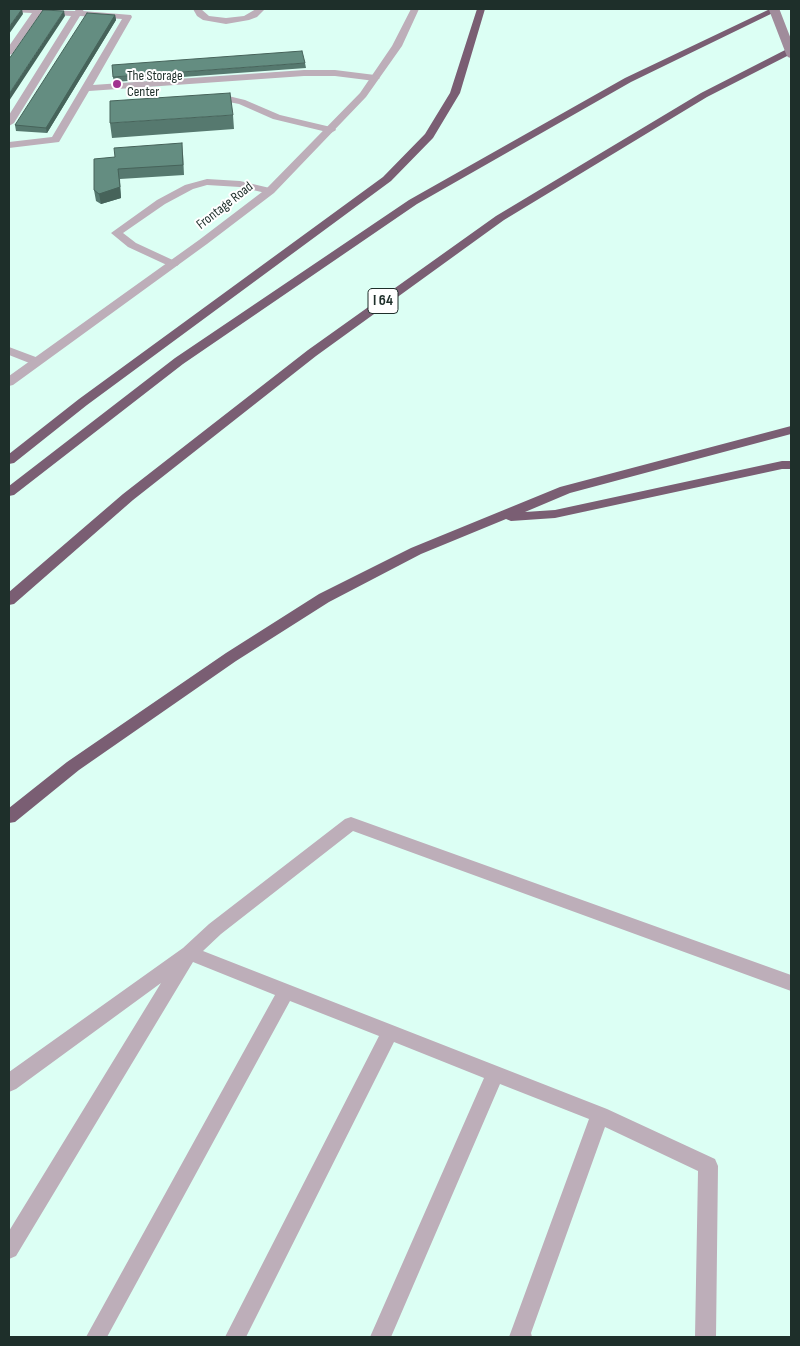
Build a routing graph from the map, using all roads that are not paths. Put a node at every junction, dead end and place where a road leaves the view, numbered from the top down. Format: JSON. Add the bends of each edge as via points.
{"nodes":[{"id":1,"x":11,"y":9,"type":"edge"},
{"id":2,"x":197,"y":9,"type":"edge"},
{"id":3,"x":260,"y":9,"type":"edge"},
{"id":4,"x":415,"y":9,"type":"edge"},
{"id":5,"x":481,"y":9,"type":"edge"},
{"id":6,"x":775,"y":9,"type":"edge"},
{"id":7,"x":38,"y":10,"type":"edge"},
{"id":8,"x":79,"y":11,"type":"edge"},
{"id":9,"x":9,"y":52,"type":"edge"},
{"id":10,"x":791,"y":52,"type":"edge"},
{"id":11,"x":375,"y":78,"type":"junction"},
{"id":12,"x":86,"y":88,"type":"junction"},
{"id":13,"x":204,"y":99,"type":"edge"},
{"id":14,"x":9,"y":123,"type":"edge"},
{"id":15,"x":331,"y":130,"type":"junction"},
{"id":16,"x":9,"y":145,"type":"edge"},
{"id":17,"x":270,"y":190,"type":"junction"},
{"id":18,"x":173,"y":264,"type":"junction"},
{"id":19,"x":9,"y":351,"type":"edge"},
{"id":20,"x":36,"y":362,"type":"junction"},
{"id":21,"x":9,"y":382,"type":"edge"},
{"id":22,"x":791,"y":430,"type":"edge"},
{"id":23,"x":754,"y":440,"type":"junction"},
{"id":24,"x":791,"y":441,"type":"edge"},
{"id":25,"x":9,"y":460,"type":"edge"},
{"id":26,"x":791,"y":465,"type":"edge"},
{"id":27,"x":9,"y":492,"type":"edge"},
{"id":28,"x":497,"y":518,"type":"junction"},
{"id":29,"x":9,"y":600,"type":"edge"},
{"id":30,"x":9,"y":816,"type":"edge"},
{"id":31,"x":189,"y":953,"type":"junction"},
{"id":32,"x":791,"y":983,"type":"edge"},
{"id":33,"x":286,"y":992,"type":"junction"},
{"id":34,"x":390,"y":1032,"type":"junction"},
{"id":35,"x":495,"y":1074,"type":"junction"},
{"id":36,"x":9,"y":1083,"type":"edge"},
{"id":37,"x":600,"y":1115,"type":"junction"},
{"id":38,"x":9,"y":1249,"type":"edge"},
{"id":39,"x":96,"y":1337,"type":"edge"},
{"id":40,"x":235,"y":1337,"type":"edge"},
{"id":41,"x":380,"y":1337,"type":"edge"},
{"id":42,"x":520,"y":1337,"type":"edge"},
{"id":43,"x":706,"y":1337,"type":"edge"}],
"edges":[{"from":1,"to":7,"type":"street"},
{"from":2,"to":3,"type":"street","via":[[206,18],[226,21],[246,18]]},
{"from":4,"to":11,"type":"street","name":"Frontage Road","via":[[397,46]]},
{"from":5,"to":25,"type":"highway","via":[[455,93],[429,136],[387,179]]},
{"from":6,"to":10,"type":"main road","bridge":true},
{"from":6,"to":27,"type":"highway","via":[[628,80],[413,202],[179,361]]},
{"from":7,"to":8,"type":"street"},
{"from":7,"to":9,"type":"street"},
{"from":8,"to":12,"type":"street","via":[[128,17]]},
{"from":8,"to":14,"type":"street"},
{"from":10,"to":29,"type":"highway","number":"I 64","via":[[704,95],[500,218],[312,353],[128,498]]},
{"from":11,"to":12,"type":"street","via":[[304,73]]},
{"from":11,"to":15,"type":"street","name":"Frontage Road"},
{"from":12,"to":16,"type":"street","via":[[55,140]]},
{"from":13,"to":15,"type":"street","via":[[224,98],[242,102],[277,117]]},
{"from":15,"to":17,"type":"street","name":"Frontage Road"},
{"from":17,"to":18,"type":"street","name":"Frontage Road"},
{"from":17,"to":18,"type":"street","via":[[207,182],[161,202],[116,233],[132,245]]},
{"from":18,"to":20,"type":"street","name":"Frontage Road"},
{"from":19,"to":20,"type":"street"},
{"from":20,"to":21,"type":"street","name":"Frontage Road"},
{"from":22,"to":23,"type":"highway"},
{"from":23,"to":24,"type":"highway"},
{"from":23,"to":28,"type":"highway","via":[[565,490]]},
{"from":26,"to":28,"type":"highway","via":[[554,514]]},
{"from":28,"to":30,"type":"highway","via":[[416,551],[324,598],[231,657],[73,766]]},
{"from":31,"to":32,"type":"street","via":[[215,929],[351,824]]},
{"from":31,"to":33,"type":"street"},
{"from":31,"to":36,"type":"street"},
{"from":31,"to":38,"type":"street"},
{"from":33,"to":34,"type":"street"},
{"from":33,"to":39,"type":"street"},
{"from":34,"to":35,"type":"street"},
{"from":34,"to":40,"type":"street"},
{"from":35,"to":37,"type":"street"},
{"from":35,"to":41,"type":"street"},
{"from":37,"to":42,"type":"street"},
{"from":37,"to":43,"type":"street","via":[[708,1166]]}]}
